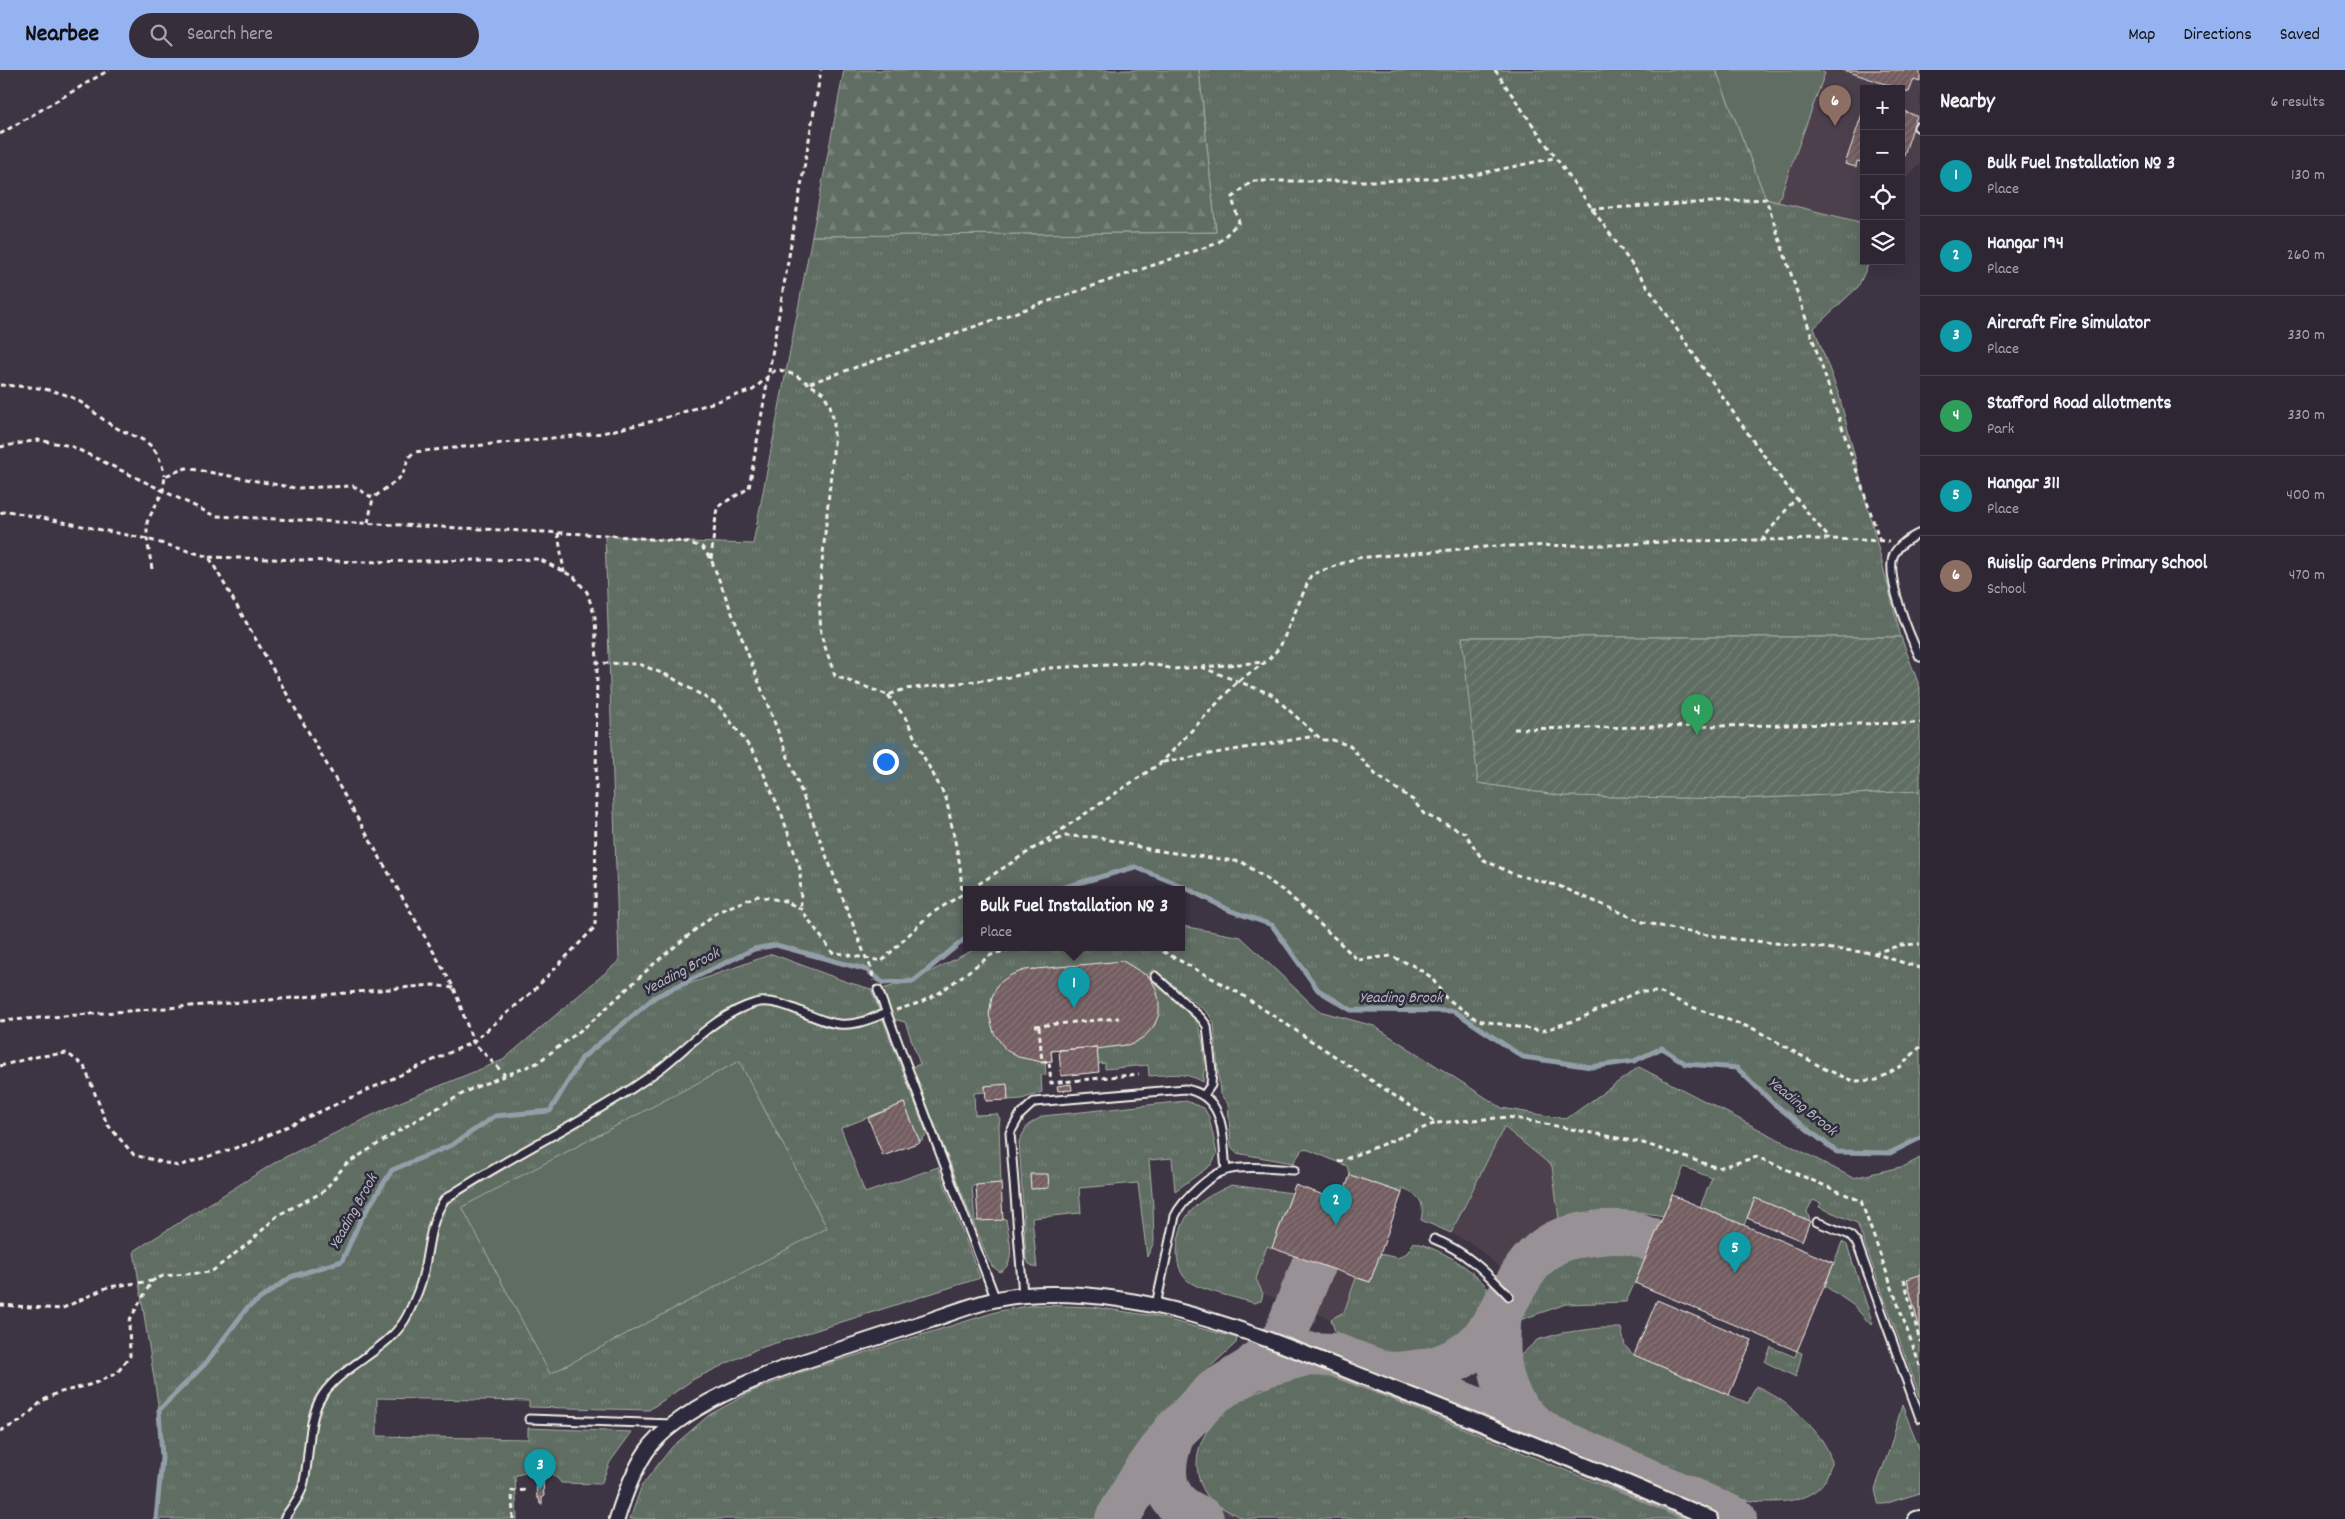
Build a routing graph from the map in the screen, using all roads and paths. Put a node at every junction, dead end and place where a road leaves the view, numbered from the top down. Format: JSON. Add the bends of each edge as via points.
{"nodes":[{"id":1,"x":109,"y":70,"type":"edge"},
{"id":2,"x":821,"y":70,"type":"edge"},
{"id":3,"x":1495,"y":70,"type":"edge"},
{"id":4,"x":0,"y":134,"type":"edge"},
{"id":5,"x":1554,"y":158,"type":"junction"},
{"id":6,"x":1592,"y":209,"type":"junction"},
{"id":7,"x":768,"y":376,"type":"junction"},
{"id":8,"x":809,"y":383,"type":"junction"},
{"id":9,"x":0,"y":385,"type":"edge"},
{"id":10,"x":0,"y":447,"type":"edge"},
{"id":11,"x":165,"y":476,"type":"junction"},
{"id":12,"x":163,"y":491,"type":"junction"},
{"id":13,"x":372,"y":498,"type":"junction"},
{"id":14,"x":1795,"y":499,"type":"junction"},
{"id":15,"x":0,"y":513,"type":"edge"},
{"id":16,"x":368,"y":523,"type":"junction"},
{"id":17,"x":558,"y":533,"type":"junction"},
{"id":18,"x":1920,"y":533,"type":"edge"},
{"id":19,"x":147,"y":539,"type":"junction"},
{"id":20,"x":1831,"y":539,"type":"junction"},
{"id":21,"x":1760,"y":541,"type":"junction"},
{"id":22,"x":1880,"y":541,"type":"junction"},
{"id":23,"x":1903,"y":542,"type":"junction"},
{"id":24,"x":209,"y":557,"type":"junction"},
{"id":25,"x":712,"y":559,"type":"junction"},
{"id":26,"x":152,"y":569,"type":"dead end"},
{"id":27,"x":564,"y":572,"type":"junction"},
{"id":28,"x":1920,"y":657,"type":"edge"},
{"id":29,"x":1267,"y":662,"type":"junction"},
{"id":30,"x":597,"y":663,"type":"junction"},
{"id":31,"x":1201,"y":667,"type":"junction"},
{"id":32,"x":1237,"y":682,"type":"junction"},
{"id":33,"x":888,"y":695,"type":"junction"},
{"id":34,"x":1920,"y":723,"type":"edge"},
{"id":35,"x":1514,"y":729,"type":"dead end"},
{"id":36,"x":1315,"y":736,"type":"junction"},
{"id":37,"x":1162,"y":762,"type":"junction"},
{"id":38,"x":1034,"y":848,"type":"junction"},
{"id":39,"x":976,"y":886,"type":"edge"},
{"id":40,"x":962,"y":895,"type":"joint"},
{"id":41,"x":801,"y":909,"type":"junction"},
{"id":42,"x":1920,"y":944,"type":"edge"},
{"id":43,"x":1004,"y":951,"type":"edge"},
{"id":44,"x":1162,"y":951,"type":"edge"},
{"id":45,"x":1873,"y":953,"type":"junction"},
{"id":46,"x":866,"y":958,"type":"junction"},
{"id":47,"x":1920,"y":968,"type":"edge"},
{"id":48,"x":1155,"y":976,"type":"dead end"},
{"id":49,"x":872,"y":978,"type":"dead end"},
{"id":50,"x":454,"y":988,"type":"junction"},
{"id":51,"x":878,"y":990,"type":"dead end"},
{"id":52,"x":886,"y":1013,"type":"junction"},
{"id":53,"x":1119,"y":1018,"type":"dead end"},
{"id":54,"x":0,"y":1021,"type":"edge"},
{"id":55,"x":474,"y":1042,"type":"junction"},
{"id":56,"x":1920,"y":1047,"type":"edge"},
{"id":57,"x":0,"y":1066,"type":"edge"},
{"id":58,"x":1138,"y":1074,"type":"dead end"},
{"id":59,"x":505,"y":1075,"type":"junction"},
{"id":60,"x":1204,"y":1095,"type":"junction"},
{"id":61,"x":1436,"y":1123,"type":"junction"},
{"id":62,"x":1338,"y":1162,"type":"dead end"},
{"id":63,"x":1226,"y":1170,"type":"junction"},
{"id":64,"x":1294,"y":1170,"type":"dead end"},
{"id":65,"x":1817,"y":1222,"type":"dead end"},
{"id":66,"x":1434,"y":1238,"type":"dead end"},
{"id":67,"x":1904,"y":1280,"type":"dead end"},
{"id":68,"x":152,"y":1281,"type":"junction"},
{"id":69,"x":1024,"y":1295,"type":"junction"},
{"id":70,"x":1509,"y":1296,"type":"dead end"},
{"id":71,"x":996,"y":1300,"type":"junction"},
{"id":72,"x":0,"y":1305,"type":"edge"},
{"id":73,"x":1156,"y":1305,"type":"junction"},
{"id":74,"x":1920,"y":1342,"type":"edge"},
{"id":75,"x":1920,"y":1366,"type":"edge"},
{"id":76,"x":1920,"y":1418,"type":"edge"},
{"id":77,"x":529,"y":1419,"type":"dead end"},
{"id":78,"x":674,"y":1424,"type":"junction"},
{"id":79,"x":0,"y":1431,"type":"edge"},
{"id":80,"x":527,"y":1490,"type":"dead end"},
{"id":81,"x":284,"y":1519,"type":"edge"},
{"id":82,"x":513,"y":1519,"type":"edge"},
{"id":83,"x":617,"y":1519,"type":"edge"},
{"id":84,"x":1710,"y":1519,"type":"edge"}],
"edges":[{"from":1,"to":4,"type":"path"},
{"from":2,"to":7,"type":"path"},
{"from":3,"to":5,"type":"path"},
{"from":5,"to":6,"type":"path"},
{"from":5,"to":8,"type":"path","via":[[1464,177],[1252,181],[1232,198],[1239,222],[1218,243]]},
{"from":6,"to":14,"type":"path"},
{"from":6,"to":22,"type":"path","via":[[1766,199]]},
{"from":7,"to":8,"type":"path","via":[[780,370]]},
{"from":7,"to":13,"type":"path","via":[[753,390],[658,420],[602,433],[414,452],[402,476]]},
{"from":7,"to":25,"type":"path","via":[[749,488],[716,507]]},
{"from":8,"to":33,"type":"path","via":[[823,393],[830,404],[834,422],[819,594],[821,635],[835,676]]},
{"from":9,"to":11,"type":"path","via":[[61,392],[76,399],[114,427],[146,440],[159,458]]},
{"from":10,"to":12,"type":"path","via":[[38,440],[71,446]]},
{"from":11,"to":12,"type":"path"},
{"from":11,"to":13,"type":"path","via":[[186,468],[295,488],[353,486]]},
{"from":12,"to":16,"type":"path","via":[[215,516]]},
{"from":12,"to":19,"type":"path","via":[[147,522]]},
{"from":13,"to":16,"type":"path"},
{"from":14,"to":20,"type":"path"},
{"from":14,"to":21,"type":"path"},
{"from":15,"to":19,"type":"path","via":[[8,511]]},
{"from":16,"to":17,"type":"path"},
{"from":17,"to":25,"type":"path","via":[[686,542],[702,547]]},
{"from":17,"to":27,"type":"path"},
{"from":18,"to":23,"type":"lane"},
{"from":19,"to":24,"type":"path"},
{"from":19,"to":26,"type":"path"},
{"from":20,"to":21,"type":"path"},
{"from":20,"to":22,"type":"path"},
{"from":21,"to":29,"type":"path","via":[[1497,546],[1356,558],[1311,575],[1280,647]]},
{"from":22,"to":23,"type":"path"},
{"from":23,"to":28,"type":"lane","via":[[1892,557],[1892,568],[1907,631]]},
{"from":24,"to":27,"type":"path","via":[[362,562],[539,559]]},
{"from":24,"to":50,"type":"path"},
{"from":25,"to":46,"type":"path"},
{"from":27,"to":30,"type":"path","via":[[574,577],[587,592],[595,617]]},
{"from":29,"to":31,"type":"path"},
{"from":29,"to":32,"type":"path"},
{"from":30,"to":41,"type":"path","via":[[639,664],[669,676],[718,705],[755,754],[782,815],[800,869]]},
{"from":30,"to":55,"type":"path","via":[[595,928],[533,990]]},
{"from":31,"to":32,"type":"path"},
{"from":31,"to":33,"type":"path","via":[[1174,669],[1146,663],[1047,668],[1010,677],[905,688]]},
{"from":32,"to":36,"type":"path","via":[[1271,694]]},
{"from":32,"to":37,"type":"path"},
{"from":33,"to":40,"type":"path","via":[[907,720],[946,798],[959,858]]},
{"from":34,"to":35,"type":"path"},
{"from":36,"to":37,"type":"path"},
{"from":36,"to":45,"type":"path","via":[[1350,746],[1375,774],[1413,800],[1424,814],[1465,833],[1482,859],[1512,874],[1559,886],[1643,922],[1683,931]]},
{"from":37,"to":38,"type":"path"},
{"from":38,"to":39,"type":"path"},
{"from":38,"to":56,"type":"path","via":[[1066,836],[1098,837],[1152,850],[1242,862],[1288,894],[1358,960],[1391,956],[1414,966],[1431,977],[1445,996],[1477,1020],[1542,1031],[1579,1020],[1638,992],[1659,992],[1754,1028],[1825,1069],[1853,1081],[1877,1080],[1901,1066]]},
{"from":40,"to":46,"type":"path","via":[[929,916],[882,961]]},
{"from":41,"to":46,"type":"path","via":[[832,952]]},
{"from":41,"to":59,"type":"path","via":[[785,901],[757,896],[716,912],[589,1024],[537,1063]]},
{"from":42,"to":45,"type":"path","via":[[1901,945]]},
{"from":43,"to":52,"type":"path","via":[[991,955],[919,1003]]},
{"from":44,"to":61,"type":"path","via":[[1239,993]]},
{"from":45,"to":47,"type":"path"},
{"from":46,"to":49,"type":"path","via":[[872,969]]},
{"from":48,"to":60,"type":"lane","via":[[1207,1026],[1212,1071],[1211,1085]]},
{"from":50,"to":54,"type":"path","via":[[433,984]]},
{"from":50,"to":55,"type":"path"},
{"from":51,"to":52,"type":"lane"},
{"from":52,"to":71,"type":"lane"},
{"from":52,"to":81,"type":"lane","via":[[857,1024],[838,1024],[775,1004],[758,1002],[739,1009],[627,1091],[445,1200],[436,1212],[424,1272],[406,1318],[393,1336],[334,1384],[320,1400],[311,1423],[302,1489]]},
{"from":53,"to":58,"type":"path","via":[[1037,1026],[1042,1062],[1049,1061],[1051,1083]]},
{"from":55,"to":57,"type":"path","via":[[251,1143],[178,1166],[134,1155],[107,1124],[84,1066],[67,1053]]},
{"from":55,"to":59,"type":"path"},
{"from":59,"to":68,"type":"path","via":[[471,1089],[346,1164],[323,1192],[278,1215],[211,1272],[163,1276]]},
{"from":60,"to":63,"type":"lane","via":[[1219,1115]]},
{"from":60,"to":69,"type":"lane","via":[[1185,1089],[1034,1102],[1026,1108],[1010,1132]]},
{"from":61,"to":62,"type":"path"},
{"from":61,"to":75,"type":"path","via":[[1508,1117],[1643,1143],[1718,1168],[1757,1157],[1856,1198],[1864,1206]]},
{"from":63,"to":64,"type":"lane"},
{"from":63,"to":73,"type":"lane","via":[[1180,1206],[1175,1216]]},
{"from":65,"to":76,"type":"lane","via":[[1850,1235],[1857,1243]]},
{"from":66,"to":70,"type":"lane","via":[[1472,1259]]},
{"from":67,"to":74,"type":"path"},
{"from":68,"to":72,"type":"path","via":[[108,1287],[61,1309]]},
{"from":68,"to":79,"type":"path","via":[[130,1321],[130,1356],[117,1373],[93,1384],[57,1393],[42,1401],[21,1422]]},
{"from":69,"to":71,"type":"street"},
{"from":69,"to":73,"type":"street","via":[[1097,1296]]},
{"from":71,"to":78,"type":"street","via":[[790,1366],[729,1392]]},
{"from":73,"to":84,"type":"street","via":[[1246,1330],[1522,1439]]},
{"from":77,"to":78,"type":"lane"},
{"from":78,"to":83,"type":"street","via":[[647,1450]]},
{"from":80,"to":82,"type":"path","via":[[512,1491]]}]}
